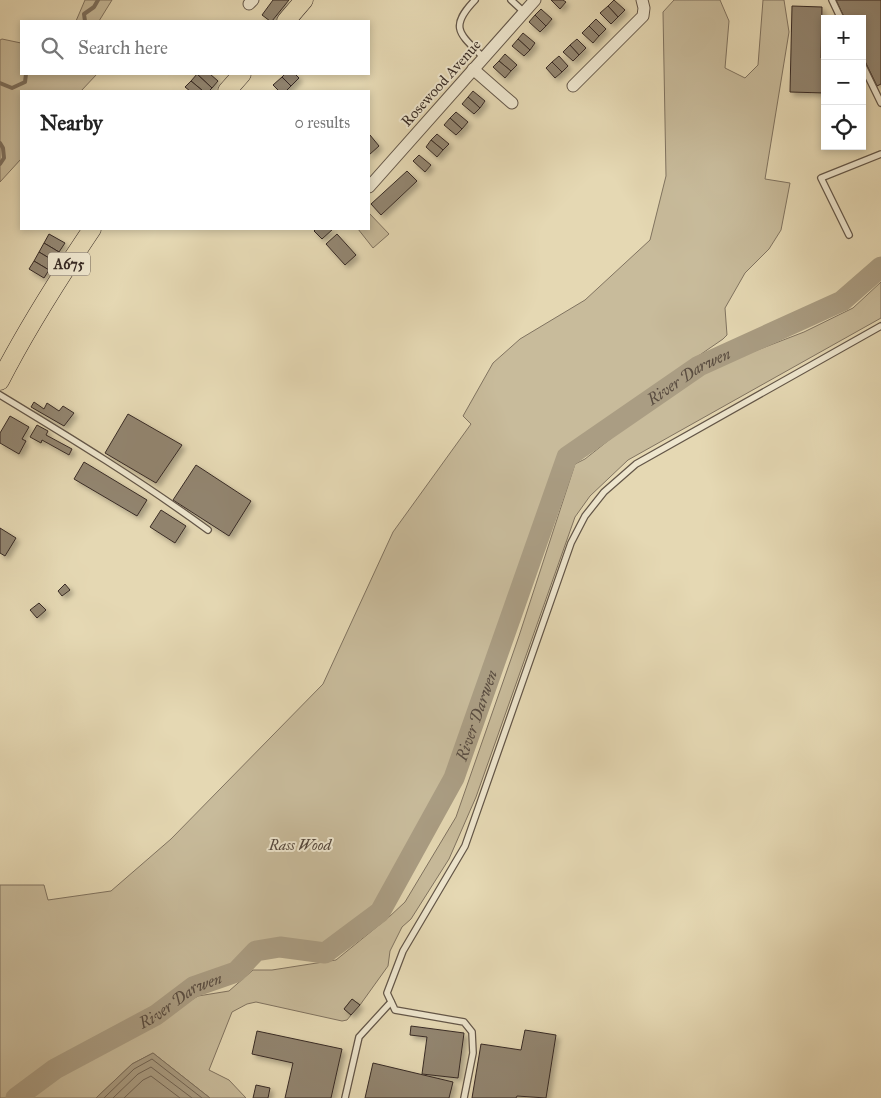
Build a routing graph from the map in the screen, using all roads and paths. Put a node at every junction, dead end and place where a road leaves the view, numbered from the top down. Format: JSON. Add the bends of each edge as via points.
{"nodes":[{"id":1,"x":304,"y":0,"type":"edge"},
{"id":2,"x":475,"y":0,"type":"edge"},
{"id":3,"x":511,"y":0,"type":"edge"},
{"id":4,"x":535,"y":0,"type":"edge"},
{"id":5,"x":642,"y":0,"type":"edge"},
{"id":6,"x":832,"y":0,"type":"edge"},
{"id":7,"x":524,"y":12,"type":"junction"},
{"id":8,"x":838,"y":15,"type":"edge"},
{"id":9,"x":287,"y":20,"type":"edge"},
{"id":10,"x":484,"y":58,"type":"junction"},
{"id":11,"x":474,"y":69,"type":"junction"},
{"id":12,"x":866,"y":72,"type":"edge"},
{"id":13,"x":241,"y":75,"type":"edge"},
{"id":14,"x":573,"y":86,"type":"dead end"},
{"id":15,"x":229,"y":90,"type":"edge"},
{"id":16,"x":512,"y":103,"type":"dead end"},
{"id":17,"x":881,"y":103,"type":"edge"},
{"id":18,"x":881,"y":154,"type":"edge"},
{"id":19,"x":370,"y":186,"type":"edge"},
{"id":20,"x":91,"y":230,"type":"edge"},
{"id":21,"x":849,"y":235,"type":"dead end"},
{"id":22,"x":881,"y":326,"type":"edge"},
{"id":23,"x":0,"y":381,"type":"edge"},
{"id":24,"x":0,"y":395,"type":"edge"},
{"id":25,"x":208,"y":530,"type":"dead end"},
{"id":26,"x":392,"y":1002,"type":"junction"},
{"id":27,"x":345,"y":1098,"type":"edge"},
{"id":28,"x":464,"y":1098,"type":"edge"}],
"edges":[{"from":1,"to":9,"type":"main road"},
{"from":2,"to":10,"type":"lane","via":[[462,13],[458,23],[468,42]]},
{"from":3,"to":7,"type":"lane"},
{"from":4,"to":7,"type":"street","name":"Rosewood Avenue"},
{"from":5,"to":14,"type":"street","via":[[643,16]]},
{"from":6,"to":8,"type":"lane"},
{"from":7,"to":10,"type":"street","name":"Rosewood Avenue"},
{"from":10,"to":11,"type":"street","name":"Rosewood Avenue"},
{"from":11,"to":16,"type":"street"},
{"from":11,"to":19,"type":"street","name":"Rosewood Avenue"},
{"from":12,"to":17,"type":"lane"},
{"from":13,"to":15,"type":"main road"},
{"from":18,"to":21,"type":"lane","via":[[821,178]]},
{"from":20,"to":23,"type":"main road","number":"A675","via":[[46,298]]},
{"from":22,"to":26,"type":"lane","via":[[636,464],[604,492],[585,516],[571,543],[465,846],[403,951],[387,993]]},
{"from":24,"to":25,"type":"lane","via":[[93,452]]},
{"from":26,"to":27,"type":"lane","via":[[359,1037]]},
{"from":26,"to":28,"type":"lane","via":[[395,1010],[464,1022],[472,1032],[473,1053]]}]}
